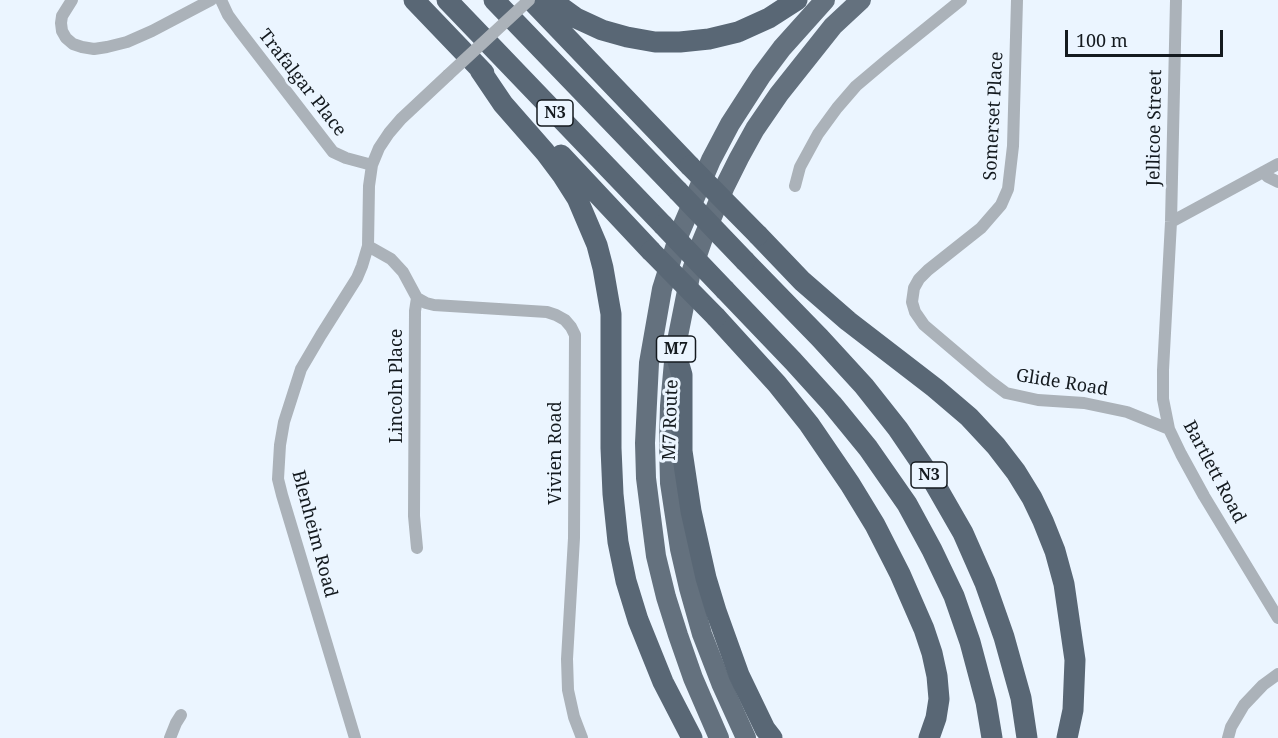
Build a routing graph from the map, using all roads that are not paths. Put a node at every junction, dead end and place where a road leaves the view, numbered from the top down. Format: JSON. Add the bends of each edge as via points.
{"nodes":[{"id":1,"x":72,"y":0,"type":"edge"},
{"id":2,"x":211,"y":0,"type":"edge"},
{"id":3,"x":221,"y":0,"type":"edge"},
{"id":4,"x":414,"y":0,"type":"edge"},
{"id":5,"x":447,"y":0,"type":"edge"},
{"id":6,"x":494,"y":0,"type":"edge"},
{"id":7,"x":530,"y":0,"type":"edge"},
{"id":8,"x":551,"y":0,"type":"edge"},
{"id":9,"x":797,"y":0,"type":"edge"},
{"id":10,"x":825,"y":0,"type":"edge"},
{"id":11,"x":861,"y":0,"type":"edge"},
{"id":12,"x":961,"y":0,"type":"edge"},
{"id":13,"x":1017,"y":0,"type":"edge"},
{"id":14,"x":1176,"y":0,"type":"edge"},
{"id":15,"x":480,"y":70,"type":"junction"},
{"id":16,"x":1278,"y":164,"type":"edge"},
{"id":17,"x":372,"y":165,"type":"junction"},
{"id":18,"x":1263,"y":172,"type":"junction"},
{"id":19,"x":1278,"y":182,"type":"edge"},
{"id":20,"x":795,"y":186,"type":"dead end"},
{"id":21,"x":1171,"y":222,"type":"junction"},
{"id":22,"x":368,"y":246,"type":"junction"},
{"id":23,"x":417,"y":298,"type":"junction"},
{"id":24,"x":912,"y":302,"type":"joint"},
{"id":25,"x":675,"y":351,"type":"junction"},
{"id":26,"x":1169,"y":429,"type":"junction"},
{"id":27,"x":417,"y":548,"type":"dead end"},
{"id":28,"x":1278,"y":618,"type":"edge"},
{"id":29,"x":1278,"y":674,"type":"edge"},
{"id":30,"x":181,"y":715,"type":"dead end"},
{"id":31,"x":170,"y":738,"type":"edge"},
{"id":32,"x":355,"y":738,"type":"edge"},
{"id":33,"x":582,"y":738,"type":"edge"},
{"id":34,"x":692,"y":738,"type":"edge"},
{"id":35,"x":719,"y":738,"type":"edge"},
{"id":36,"x":746,"y":738,"type":"edge"},
{"id":37,"x":772,"y":738,"type":"edge"},
{"id":38,"x":929,"y":738,"type":"edge"},
{"id":39,"x":992,"y":738,"type":"edge"},
{"id":40,"x":1027,"y":738,"type":"edge"},
{"id":41,"x":1068,"y":738,"type":"edge"},
{"id":42,"x":1228,"y":738,"type":"edge"}],
"edges":[{"from":1,"to":2,"type":"street","via":[[62,16],[62,31],[73,44],[94,49],[127,42]]},
{"from":3,"to":17,"type":"street","name":"Trafalgar Place","via":[[239,30],[333,152]]},
{"from":4,"to":15,"type":"highway"},
{"from":5,"to":39,"type":"highway","number":"N3","bridge":true,"via":[[793,360],[868,448],[907,504],[954,596],[970,642]]},
{"from":6,"to":40,"type":"highway","number":"N3","bridge":true,"via":[[820,338],[898,429],[963,533],[985,583],[1004,637]]},
{"from":7,"to":17,"type":"street","bridge":true,"via":[[401,118],[379,147]]},
{"from":7,"to":41,"type":"highway","bridge":true,"via":[[802,281],[969,417],[1016,472],[1043,521],[1064,584],[1075,660]]},
{"from":8,"to":9,"type":"highway","via":[[602,30],[655,42],[709,39],[738,32]]},
{"from":10,"to":35,"type":"highway","name":"M7 Route","number":"M7","via":[[761,76],[711,160],[680,232],[662,289],[649,363],[646,477],[656,556],[678,635]]},
{"from":11,"to":25,"type":"highway","name":"M7 Route","number":"M7","via":[[833,26],[779,94],[734,167],[690,276]]},
{"from":12,"to":20,"type":"street","via":[[856,86],[818,134],[800,167]]},
{"from":13,"to":24,"type":"street","name":"Somerset Place","via":[[1008,189],[1001,205],[981,228],[919,279]]},
{"from":14,"to":21,"type":"street","name":"Jellicoe Street"},
{"from":15,"to":34,"type":"highway","via":[[563,176],[597,244],[610,314],[610,448],[618,542],[641,628]]},
{"from":15,"to":38,"type":"highway","bridge":true,"via":[[716,317],[809,424],[874,525],[924,629],[939,699]]},
{"from":16,"to":18,"type":"street"},
{"from":17,"to":22,"type":"street"},
{"from":18,"to":19,"type":"street"},
{"from":18,"to":21,"type":"street"},
{"from":21,"to":26,"type":"street","name":"Bartlett Road","via":[[1163,370]]},
{"from":22,"to":23,"type":"street","via":[[391,259]]},
{"from":22,"to":32,"type":"street","name":"Blenheim Road","via":[[357,278],[301,369],[284,422],[278,462],[282,495]]},
{"from":23,"to":27,"type":"street","name":"Lincoln Place"},
{"from":23,"to":33,"type":"street","name":"Vivien Road","via":[[434,305],[547,312],[565,320],[575,335],[574,538],[567,658],[568,690]]},
{"from":24,"to":26,"type":"street","name":"Glide Road","via":[[924,326],[1006,393],[1127,412]]},
{"from":25,"to":36,"type":"highway","name":"M7 Route","number":"M7","via":[[670,483],[680,549],[702,634]]},
{"from":25,"to":37,"type":"highway","via":[[682,375],[682,451],[706,578],[739,675]]},
{"from":26,"to":28,"type":"street","name":"Bartlett Road","via":[[1204,496]]},
{"from":29,"to":42,"type":"street","via":[[1244,705]]},
{"from":30,"to":31,"type":"street"}]}
